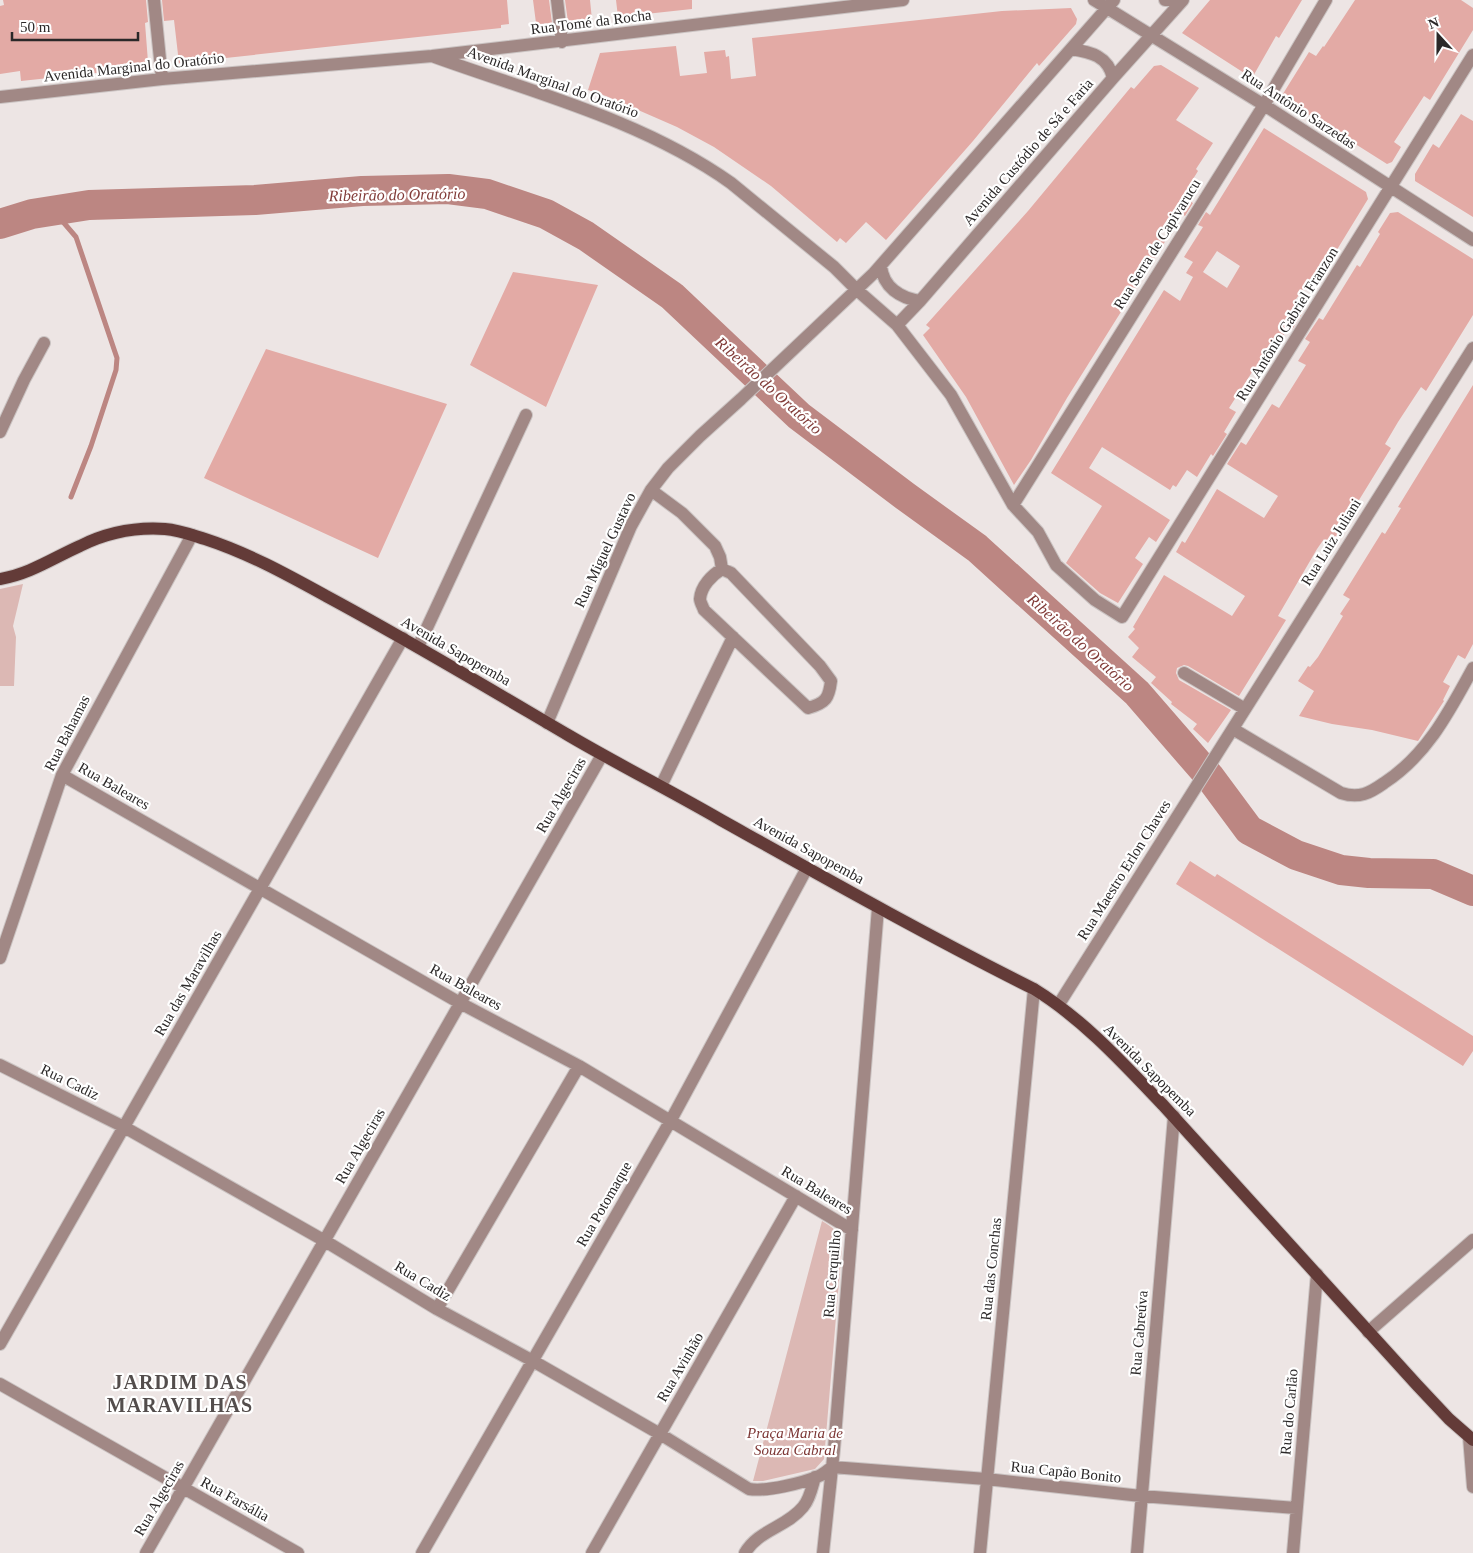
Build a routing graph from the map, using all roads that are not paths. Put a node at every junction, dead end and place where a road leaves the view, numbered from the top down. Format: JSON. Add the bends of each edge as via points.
{"nodes":[{"id":1,"x":154,"y":0,"type":"edge"},
{"id":2,"x":557,"y":0,"type":"edge"},
{"id":3,"x":904,"y":0,"type":"edge"},
{"id":4,"x":1094,"y":0,"type":"edge"},
{"id":5,"x":1165,"y":0,"type":"edge"},
{"id":6,"x":1182,"y":0,"type":"edge"},
{"id":7,"x":1326,"y":0,"type":"edge"},
{"id":8,"x":1111,"y":4,"type":"edge"},
{"id":9,"x":1151,"y":36,"type":"junction"},
{"id":10,"x":562,"y":42,"type":"junction"},
{"id":11,"x":1071,"y":50,"type":"junction"},
{"id":12,"x":1473,"y":55,"type":"edge"},
{"id":13,"x":432,"y":56,"type":"junction"},
{"id":14,"x":1113,"y":78,"type":"junction"},
{"id":15,"x":162,"y":79,"type":"junction"},
{"id":16,"x":0,"y":97,"type":"edge"},
{"id":17,"x":1264,"y":105,"type":"junction"},
{"id":18,"x":1391,"y":187,"type":"junction"},
{"id":19,"x":1473,"y":240,"type":"edge"},
{"id":20,"x":881,"y":266,"type":"junction"},
{"id":21,"x":857,"y":290,"type":"junction"},
{"id":22,"x":920,"y":301,"type":"junction"},
{"id":23,"x":897,"y":325,"type":"junction"},
{"id":24,"x":44,"y":343,"type":"dead end"},
{"id":25,"x":1473,"y":348,"type":"edge"},
{"id":26,"x":526,"y":415,"type":"dead end"},
{"id":27,"x":0,"y":432,"type":"edge"},
{"id":28,"x":651,"y":490,"type":"junction"},
{"id":29,"x":1013,"y":505,"type":"junction"},
{"id":30,"x":192,"y":535,"type":"junction"},
{"id":31,"x":722,"y":569,"type":"junction"},
{"id":32,"x":0,"y":579,"type":"edge"},
{"id":33,"x":1125,"y":613,"type":"joint"},
{"id":34,"x":733,"y":636,"type":"junction"},
{"id":35,"x":404,"y":638,"type":"junction"},
{"id":36,"x":418,"y":647,"type":"junction"},
{"id":37,"x":1473,"y":668,"type":"edge"},
{"id":38,"x":1184,"y":673,"type":"dead end"},
{"id":39,"x":1459,"y":693,"type":"junction"},
{"id":40,"x":1473,"y":695,"type":"edge"},
{"id":41,"x":1245,"y":709,"type":"junction"},
{"id":42,"x":547,"y":723,"type":"junction"},
{"id":43,"x":1233,"y":729,"type":"junction"},
{"id":44,"x":1217,"y":754,"type":"joint"},
{"id":45,"x":602,"y":755,"type":"junction"},
{"id":46,"x":62,"y":775,"type":"junction"},
{"id":47,"x":661,"y":786,"type":"junction"},
{"id":48,"x":807,"y":868,"type":"junction"},
{"id":49,"x":260,"y":889,"type":"junction"},
{"id":50,"x":878,"y":908,"type":"junction"},
{"id":51,"x":0,"y":958,"type":"edge"},
{"id":52,"x":1034,"y":989,"type":"junction"},
{"id":53,"x":460,"y":1003,"type":"junction"},
{"id":54,"x":1059,"y":1004,"type":"junction"},
{"id":55,"x":0,"y":1065,"type":"edge"},
{"id":56,"x":579,"y":1066,"type":"junction"},
{"id":57,"x":1174,"y":1116,"type":"junction"},
{"id":58,"x":671,"y":1120,"type":"junction"},
{"id":59,"x":124,"y":1127,"type":"junction"},
{"id":60,"x":796,"y":1196,"type":"junction"},
{"id":61,"x":852,"y":1230,"type":"junction"},
{"id":62,"x":325,"y":1240,"type":"junction"},
{"id":63,"x":1473,"y":1240,"type":"edge"},
{"id":64,"x":1317,"y":1274,"type":"junction"},
{"id":65,"x":437,"y":1309,"type":"junction"},
{"id":66,"x":1368,"y":1332,"type":"junction"},
{"id":67,"x":0,"y":1344,"type":"edge"},
{"id":68,"x":534,"y":1361,"type":"junction"},
{"id":69,"x":0,"y":1384,"type":"edge"},
{"id":70,"x":660,"y":1434,"type":"junction"},
{"id":71,"x":1471,"y":1439,"type":"edge"},
{"id":72,"x":832,"y":1467,"type":"junction"},
{"id":73,"x":815,"y":1478,"type":"junction"},
{"id":74,"x":986,"y":1479,"type":"junction"},
{"id":75,"x":1473,"y":1487,"type":"edge"},
{"id":76,"x":183,"y":1488,"type":"junction"},
{"id":77,"x":1142,"y":1496,"type":"junction"},
{"id":78,"x":1296,"y":1508,"type":"junction"},
{"id":79,"x":146,"y":1553,"type":"edge"},
{"id":80,"x":298,"y":1553,"type":"edge"},
{"id":81,"x":422,"y":1553,"type":"edge"},
{"id":82,"x":592,"y":1553,"type":"edge"},
{"id":83,"x":745,"y":1553,"type":"edge"},
{"id":84,"x":823,"y":1553,"type":"edge"},
{"id":85,"x":980,"y":1553,"type":"edge"},
{"id":86,"x":1137,"y":1553,"type":"edge"},
{"id":87,"x":1292,"y":1553,"type":"edge"}],
"edges":[{"from":1,"to":15,"type":"street"},
{"from":2,"to":10,"type":"street"},
{"from":3,"to":10,"type":"street","name":"Rua Tomé da Rocha"},
{"from":4,"to":8,"type":"street","name":"Rua Antônio Sarzedas"},
{"from":5,"to":6,"type":"street"},
{"from":6,"to":9,"type":"street","name":"Avenida Custódio de Sá e Faria"},
{"from":7,"to":17,"type":"street","name":"Rua Serra de Capivarucu"},
{"from":8,"to":9,"type":"street","name":"Rua Antônio Sarzedas"},
{"from":8,"to":11,"type":"street"},
{"from":9,"to":14,"type":"street","name":"Avenida Custódio de Sá e Faria"},
{"from":9,"to":17,"type":"street","name":"Rua Antônio Sarzedas"},
{"from":10,"to":13,"type":"street","name":"Rua Tomé da Rocha"},
{"from":11,"to":14,"type":"street","via":[[1095,54],[1107,63]]},
{"from":11,"to":20,"type":"street"},
{"from":12,"to":18,"type":"street","name":"Rua Antônio Gabriel Franzon"},
{"from":13,"to":15,"type":"street","name":"Avenida Marginal do Oratório"},
{"from":13,"to":21,"type":"street","name":"Avenida Marginal do Oratório","via":[[642,132],[716,172],[834,267]]},
{"from":14,"to":22,"type":"street","name":"Avenida Custódio de Sá e Faria"},
{"from":15,"to":16,"type":"street","name":"Avenida Marginal do Oratório"},
{"from":17,"to":18,"type":"street","name":"Rua Antônio Sarzedas"},
{"from":17,"to":29,"type":"street","name":"Rua Serra de Capivarucu"},
{"from":18,"to":19,"type":"street","name":"Rua Antônio Sarzedas"},
{"from":18,"to":33,"type":"street","name":"Rua Antônio Gabriel Franzon"},
{"from":20,"to":21,"type":"street"},
{"from":20,"to":22,"type":"street","via":[[889,286],[909,300]]},
{"from":21,"to":23,"type":"street","name":"Avenida Marginal do Oratório"},
{"from":21,"to":28,"type":"street","name":"Rua Miguel Gustavo","via":[[700,436]]},
{"from":22,"to":23,"type":"street","name":"Avenida Custódio de Sá e Faria"},
{"from":23,"to":29,"type":"street","name":"Avenida Marginal do Oratório","via":[[952,395]]},
{"from":24,"to":27,"type":"street"},
{"from":25,"to":41,"type":"street","name":"Rua Luiz Juliani"},
{"from":26,"to":36,"type":"street"},
{"from":28,"to":31,"type":"street","via":[[682,513],[715,546]]},
{"from":28,"to":42,"type":"street","name":"Rua Miguel Gustavo","via":[[631,526]]},
{"from":29,"to":33,"type":"street","name":"Avenida Marginal do Oratório","via":[[1038,532],[1059,568],[1095,600]]},
{"from":30,"to":32,"type":"main road","name":"Avenida Sapopemba","via":[[177,530],[148,529],[114,534],[83,544],[41,567]]},
{"from":30,"to":35,"type":"main road","name":"Avenida Sapopemba","via":[[259,559]]},
{"from":30,"to":46,"type":"street","name":"Rua Bahamas"},
{"from":31,"to":34,"type":"street","via":[[714,573],[704,587],[700,600],[704,610]]},
{"from":31,"to":34,"type":"street","via":[[731,573],[820,666],[831,681],[830,694],[820,705],[808,708]]},
{"from":34,"to":47,"type":"street"},
{"from":35,"to":36,"type":"main road","name":"Avenida Sapopemba"},
{"from":35,"to":49,"type":"street","name":"Rua das Maravilhas"},
{"from":36,"to":42,"type":"main road","name":"Avenida Sapopemba"},
{"from":37,"to":39,"type":"street"},
{"from":38,"to":41,"type":"street"},
{"from":39,"to":40,"type":"street"},
{"from":39,"to":43,"type":"street","via":[[1429,742],[1402,771],[1362,796],[1334,789]]},
{"from":41,"to":43,"type":"street","name":"Rua Luiz Juliani"},
{"from":42,"to":45,"type":"main road","name":"Avenida Sapopemba"},
{"from":43,"to":44,"type":"street","name":"Rua Luiz Juliani"},
{"from":44,"to":54,"type":"street","name":"Rua Maestro Erlon Chaves"},
{"from":45,"to":47,"type":"main road","name":"Avenida Sapopemba"},
{"from":45,"to":53,"type":"street","name":"Rua Algeciras"},
{"from":46,"to":49,"type":"street","name":"Rua Baleares"},
{"from":46,"to":51,"type":"street","name":"Rua Bahamas"},
{"from":47,"to":48,"type":"main road","name":"Avenida Sapopemba"},
{"from":48,"to":50,"type":"main road","name":"Avenida Sapopemba"},
{"from":48,"to":58,"type":"street","name":"Rua Potomaque"},
{"from":49,"to":53,"type":"street","name":"Rua Baleares"},
{"from":49,"to":59,"type":"street","name":"Rua das Maravilhas"},
{"from":50,"to":52,"type":"main road","name":"Avenida Sapopemba"},
{"from":50,"to":61,"type":"street","name":"Rua Cerquilho"},
{"from":52,"to":54,"type":"main road","name":"Avenida Sapopemba"},
{"from":52,"to":74,"type":"street","name":"Rua das Conchas"},
{"from":53,"to":56,"type":"street","name":"Rua Baleares"},
{"from":53,"to":62,"type":"street","name":"Rua Algeciras"},
{"from":54,"to":57,"type":"main road","name":"Avenida Sapopemba"},
{"from":55,"to":59,"type":"street","name":"Rua Cadiz"},
{"from":56,"to":58,"type":"street","name":"Rua Baleares"},
{"from":56,"to":65,"type":"street"},
{"from":57,"to":64,"type":"main road","name":"Avenida Sapopemba"},
{"from":57,"to":77,"type":"street","name":"Rua Cabreúva"},
{"from":58,"to":60,"type":"street","name":"Rua Baleares"},
{"from":58,"to":68,"type":"street","name":"Rua Potomaque"},
{"from":59,"to":62,"type":"street","name":"Rua Cadiz"},
{"from":59,"to":67,"type":"street","name":"Rua das Maravilhas"},
{"from":60,"to":61,"type":"street","name":"Rua Baleares"},
{"from":60,"to":70,"type":"street","name":"Rua Avinhão"},
{"from":61,"to":72,"type":"street","name":"Rua Cerquilho"},
{"from":62,"to":65,"type":"street","name":"Rua Cadiz"},
{"from":62,"to":76,"type":"street","name":"Rua Algeciras"},
{"from":63,"to":66,"type":"street"},
{"from":64,"to":66,"type":"main road","name":"Avenida Sapopemba"},
{"from":64,"to":78,"type":"street","name":"Rua do Carlão"},
{"from":65,"to":68,"type":"street","name":"Rua Cadiz"},
{"from":66,"to":71,"type":"main road","name":"Avenida Sapopemba"},
{"from":68,"to":70,"type":"street","name":"Rua Cadiz"},
{"from":68,"to":81,"type":"street","name":"Rua Potomaque"},
{"from":69,"to":76,"type":"street","name":"Rua Farsália"},
{"from":70,"to":73,"type":"street","name":"Rua Cadiz","via":[[749,1489],[766,1490]]},
{"from":70,"to":82,"type":"street","name":"Rua Avinhão"},
{"from":71,"to":75,"type":"street"},
{"from":72,"to":73,"type":"street","name":"Rua Cadiz"},
{"from":72,"to":74,"type":"street","name":"Rua Capão Bonito"},
{"from":72,"to":84,"type":"street","name":"Rua Cerquilho"},
{"from":73,"to":83,"type":"street","via":[[803,1507],[783,1524],[756,1538]]},
{"from":74,"to":77,"type":"street","name":"Rua Capão Bonito"},
{"from":74,"to":85,"type":"street","name":"Rua das Conchas"},
{"from":76,"to":79,"type":"street","name":"Rua Algeciras"},
{"from":76,"to":80,"type":"street","name":"Rua Farsália"},
{"from":77,"to":78,"type":"street","name":"Rua Capão Bonito"},
{"from":77,"to":86,"type":"street","name":"Rua Cabreúva"},
{"from":78,"to":87,"type":"street","name":"Rua do Carlão"}]}
